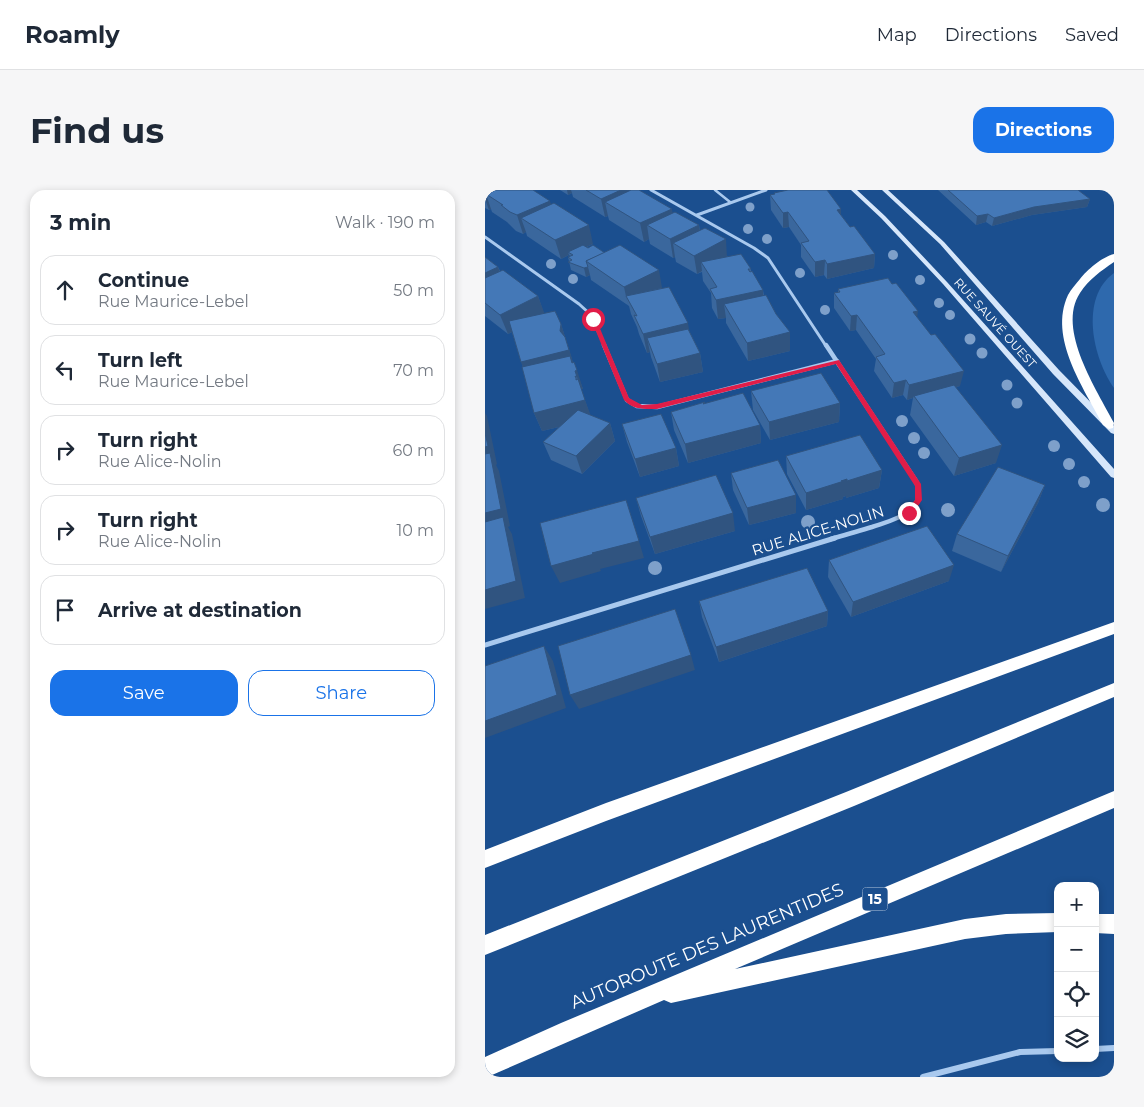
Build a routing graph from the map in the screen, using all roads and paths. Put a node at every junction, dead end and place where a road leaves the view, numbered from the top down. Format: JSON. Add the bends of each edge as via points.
{"nodes":[{"id":1,"x":651,"y":190,"type":"edge"},
{"id":2,"x":715,"y":190,"type":"edge"},
{"id":3,"x":766,"y":190,"type":"edge"},
{"id":4,"x":854,"y":190,"type":"edge"},
{"id":5,"x":885,"y":190,"type":"edge"},
{"id":6,"x":729,"y":202,"type":"junction"},
{"id":7,"x":697,"y":215,"type":"junction"},
{"id":8,"x":485,"y":237,"type":"edge"},
{"id":9,"x":1114,"y":257,"type":"edge"},
{"id":10,"x":837,"y":361,"type":"junction"},
{"id":11,"x":1111,"y":428,"type":"edge"},
{"id":12,"x":1114,"y":475,"type":"edge"},
{"id":13,"x":1114,"y":628,"type":"edge"},
{"id":14,"x":485,"y":645,"type":"edge"},
{"id":15,"x":1114,"y":690,"type":"edge"},
{"id":16,"x":1114,"y":799,"type":"edge"},
{"id":17,"x":485,"y":859,"type":"edge"},
{"id":18,"x":1054,"y":922,"type":"edge"},
{"id":19,"x":1099,"y":923,"type":"edge"},
{"id":20,"x":1114,"y":924,"type":"edge"},
{"id":21,"x":485,"y":945,"type":"edge"},
{"id":22,"x":636,"y":1001,"type":"junction"},
{"id":23,"x":1114,"y":1048,"type":"edge"},
{"id":24,"x":1099,"y":1049,"type":"edge"},
{"id":25,"x":1054,"y":1051,"type":"edge"},
{"id":26,"x":485,"y":1068,"type":"edge"},
{"id":27,"x":923,"y":1077,"type":"edge"}],
"edges":[{"from":1,"to":7,"type":"street","name":"RUE ALICE-NOLIN"},
{"from":2,"to":6,"type":"lane"},
{"from":3,"to":6,"type":"street"},
{"from":4,"to":12,"type":"main road","name":"RUE SAUVÉ OUEST","via":[[933,270]]},
{"from":5,"to":11,"type":"main road","name":"RUE SAUVÉ OUEST","via":[[942,243],[1056,372]]},
{"from":6,"to":7,"type":"street"},
{"from":7,"to":10,"type":"street","name":"RUE ALICE-NOLIN","via":[[768,258]]},
{"from":8,"to":10,"type":"street","via":[[590,314],[627,400],[637,406],[657,407]]},
{"from":9,"to":11,"type":"highway","via":[[1092,272],[1076,289],[1066,319],[1072,350]]},
{"from":10,"to":14,"type":"street","name":"RUE ALICE-NOLIN","via":[[918,486],[919,500],[909,513]]},
{"from":13,"to":17,"type":"highway"},
{"from":15,"to":21,"type":"highway"},
{"from":16,"to":22,"type":"highway","name":"AUTOROUTE DES LAURENTIDES","number":"15"},
{"from":18,"to":22,"type":"highway","via":[[965,930]]},
{"from":19,"to":20,"type":"highway"},
{"from":22,"to":26,"type":"highway","name":"AUTOROUTE DES LAURENTIDES","number":"15"},
{"from":23,"to":24,"type":"street"},
{"from":25,"to":27,"type":"street","via":[[1020,1052]]}]}
